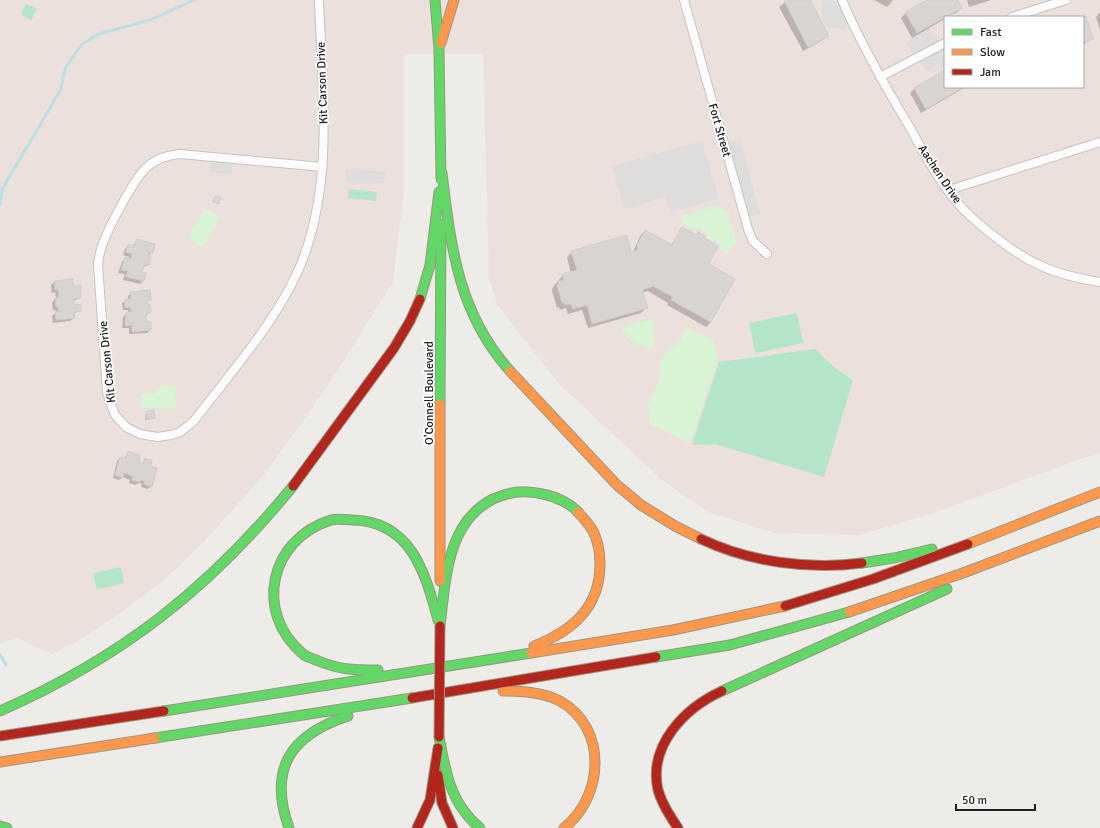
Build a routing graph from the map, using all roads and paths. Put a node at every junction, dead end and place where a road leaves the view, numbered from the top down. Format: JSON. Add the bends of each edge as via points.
{"nodes":[{"id":1,"x":319,"y":0,"type":"edge"},
{"id":2,"x":435,"y":0,"type":"edge"},
{"id":3,"x":454,"y":0,"type":"edge"},
{"id":4,"x":684,"y":0,"type":"edge"},
{"id":5,"x":842,"y":0,"type":"edge"},
{"id":6,"x":1066,"y":0,"type":"edge"},
{"id":7,"x":1015,"y":16,"type":"edge"},
{"id":8,"x":944,"y":44,"type":"edge"},
{"id":9,"x":439,"y":50,"type":"junction"},
{"id":10,"x":880,"y":77,"type":"junction"},
{"id":11,"x":1100,"y":142,"type":"edge"},
{"id":12,"x":323,"y":167,"type":"junction"},
{"id":13,"x":442,"y":173,"type":"junction"},
{"id":14,"x":949,"y":190,"type":"junction"},
{"id":15,"x":767,"y":254,"type":"dead end"},
{"id":16,"x":1100,"y":282,"type":"edge"},
{"id":17,"x":1100,"y":492,"type":"edge"},
{"id":18,"x":1084,"y":498,"type":"junction"},
{"id":19,"x":1099,"y":521,"type":"edge"},
{"id":20,"x":440,"y":626,"type":"junction"},
{"id":21,"x":457,"y":665,"type":"junction"},
{"id":22,"x":423,"y":671,"type":"junction"},
{"id":23,"x":458,"y":691,"type":"junction"},
{"id":24,"x":424,"y":696,"type":"junction"},
{"id":25,"x":0,"y":711,"type":"edge"},
{"id":26,"x":0,"y":736,"type":"edge"},
{"id":27,"x":439,"y":737,"type":"junction"},
{"id":28,"x":0,"y":762,"type":"edge"},
{"id":29,"x":0,"y":826,"type":"edge"},
{"id":30,"x":7,"y":828,"type":"edge"},
{"id":31,"x":289,"y":828,"type":"edge"},
{"id":32,"x":417,"y":828,"type":"edge"},
{"id":33,"x":454,"y":828,"type":"edge"},
{"id":34,"x":480,"y":828,"type":"edge"},
{"id":35,"x":564,"y":828,"type":"edge"},
{"id":36,"x":678,"y":828,"type":"edge"}],
"edges":[{"from":1,"to":12,"type":"street","name":"Kit Carson Drive"},
{"from":2,"to":9,"type":"main road","name":"O'Connell Boulevard"},
{"from":3,"to":9,"type":"main road","name":"O'Connell Boulevard"},
{"from":4,"to":15,"type":"street","name":"Fort Street","via":[[748,229],[753,241]]},
{"from":5,"to":10,"type":"street","name":"Aachen Drive","via":[[856,33]]},
{"from":6,"to":7,"type":"street"},
{"from":8,"to":10,"type":"street"},
{"from":9,"to":13,"type":"main road","name":"O'Connell Boulevard"},
{"from":10,"to":14,"type":"street","name":"Aachen Drive"},
{"from":11,"to":14,"type":"street"},
{"from":12,"to":12,"type":"street","name":"Kit Carson Drive","via":[[316,218],[303,260],[266,325],[202,410],[187,428],[172,435],[149,436],[126,427],[115,415],[109,401],[98,264],[106,235],[141,173],[158,160],[180,154]]},
{"from":13,"to":18,"type":"main road","via":[[458,276],[472,315],[491,348],[618,486],[641,504],[690,534],[715,545],[766,560],[822,566],[866,564],[888,561],[939,547]]},
{"from":13,"to":20,"type":"main road","name":"O'Connell Boulevard"},
{"from":13,"to":25,"type":"main road","via":[[430,262],[425,285],[413,315],[306,470],[273,510],[207,580],[170,613],[86,670]]},
{"from":14,"to":16,"type":"street","name":"Aachen Drive","via":[[963,209],[998,240],[1038,265]]},
{"from":17,"to":18,"type":"main road"},
{"from":18,"to":21,"type":"main road","via":[[927,561],[797,603],[688,628]]},
{"from":19,"to":23,"type":"main road","via":[[901,596],[803,627],[691,652]]},
{"from":19,"to":36,"type":"main road","via":[[724,690],[694,707],[680,718],[666,736],[657,766],[660,798],[667,814]]},
{"from":20,"to":21,"type":"main road","via":[[450,558],[456,537],[464,523],[484,503],[508,493],[539,492],[569,504],[590,526],[596,539],[601,568],[597,590],[580,619],[568,630],[548,641]]},
{"from":20,"to":22,"type":"main road","via":[[428,582],[417,559],[400,537],[385,526],[358,518],[342,518],[315,526],[289,547],[278,563],[272,597],[276,616],[282,631],[303,654],[335,668]]},
{"from":20,"to":27,"type":"main road","name":"O'Connell Boulevard","bridge":true},
{"from":21,"to":22,"type":"main road"},
{"from":22,"to":26,"type":"main road"},
{"from":23,"to":24,"type":"main road"},
{"from":23,"to":35,"type":"main road","via":[[524,691],[543,694],[560,701],[582,722],[590,736],[596,773],[587,803],[578,816]]},
{"from":24,"to":28,"type":"main road"},
{"from":24,"to":31,"type":"main road","via":[[332,721],[312,730],[300,741],[290,752],[280,778],[280,795]]},
{"from":27,"to":32,"type":"main road","via":[[432,789]]},
{"from":27,"to":33,"type":"main road","via":[[440,796]]},
{"from":27,"to":34,"type":"main road","via":[[454,799],[462,812]]},
{"from":29,"to":30,"type":"main road"}]}
